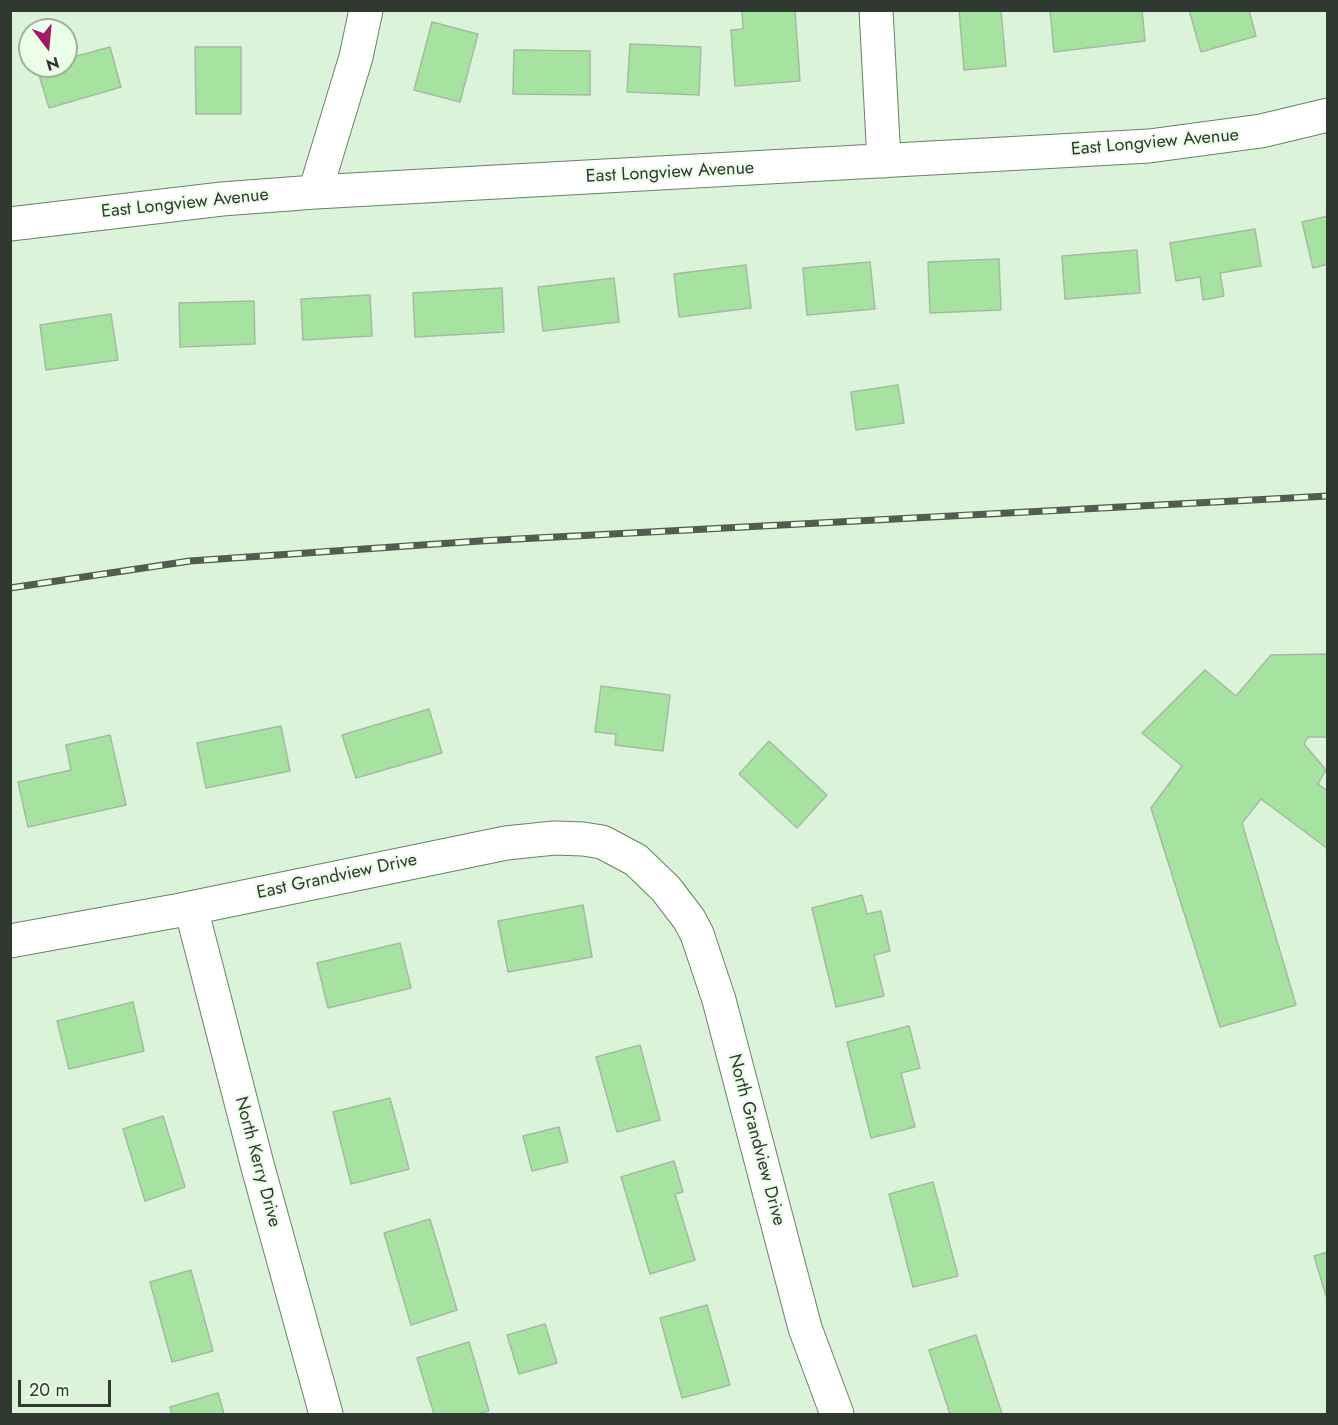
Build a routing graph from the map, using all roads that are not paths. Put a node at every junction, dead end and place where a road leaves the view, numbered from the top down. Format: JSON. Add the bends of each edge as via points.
{"nodes":[{"id":1,"x":366,"y":10,"type":"edge"},
{"id":2,"x":876,"y":10,"type":"edge"},
{"id":3,"x":1328,"y":115,"type":"edge"},
{"id":4,"x":885,"y":161,"type":"junction"},
{"id":5,"x":315,"y":192,"type":"junction"},
{"id":6,"x":10,"y":224,"type":"edge"},
{"id":7,"x":654,"y":877,"type":"joint"},
{"id":8,"x":191,"y":908,"type":"junction"},
{"id":9,"x":10,"y":941,"type":"edge"},
{"id":10,"x":326,"y":1414,"type":"edge"},
{"id":11,"x":837,"y":1414,"type":"edge"}],
"edges":[{"from":1,"to":5,"type":"street","via":[[356,57]]},
{"from":2,"to":4,"type":"street"},
{"from":3,"to":4,"type":"street","name":"East Longview Avenue","via":[[1261,131],[1149,146]]},
{"from":4,"to":5,"type":"street","name":"East Longview Avenue"},
{"from":5,"to":6,"type":"street","name":"East Longview Avenue"},
{"from":7,"to":8,"type":"street","name":"East Grandview Drive","via":[[636,860],[602,842],[554,838],[506,843]]},
{"from":7,"to":11,"type":"street","name":"North Grandview Drive","via":[[680,905],[697,934],[708,965],[805,1328]]},
{"from":8,"to":9,"type":"street","name":"East Grandview Drive"},
{"from":8,"to":10,"type":"street","name":"North Kerry Drive"}]}
